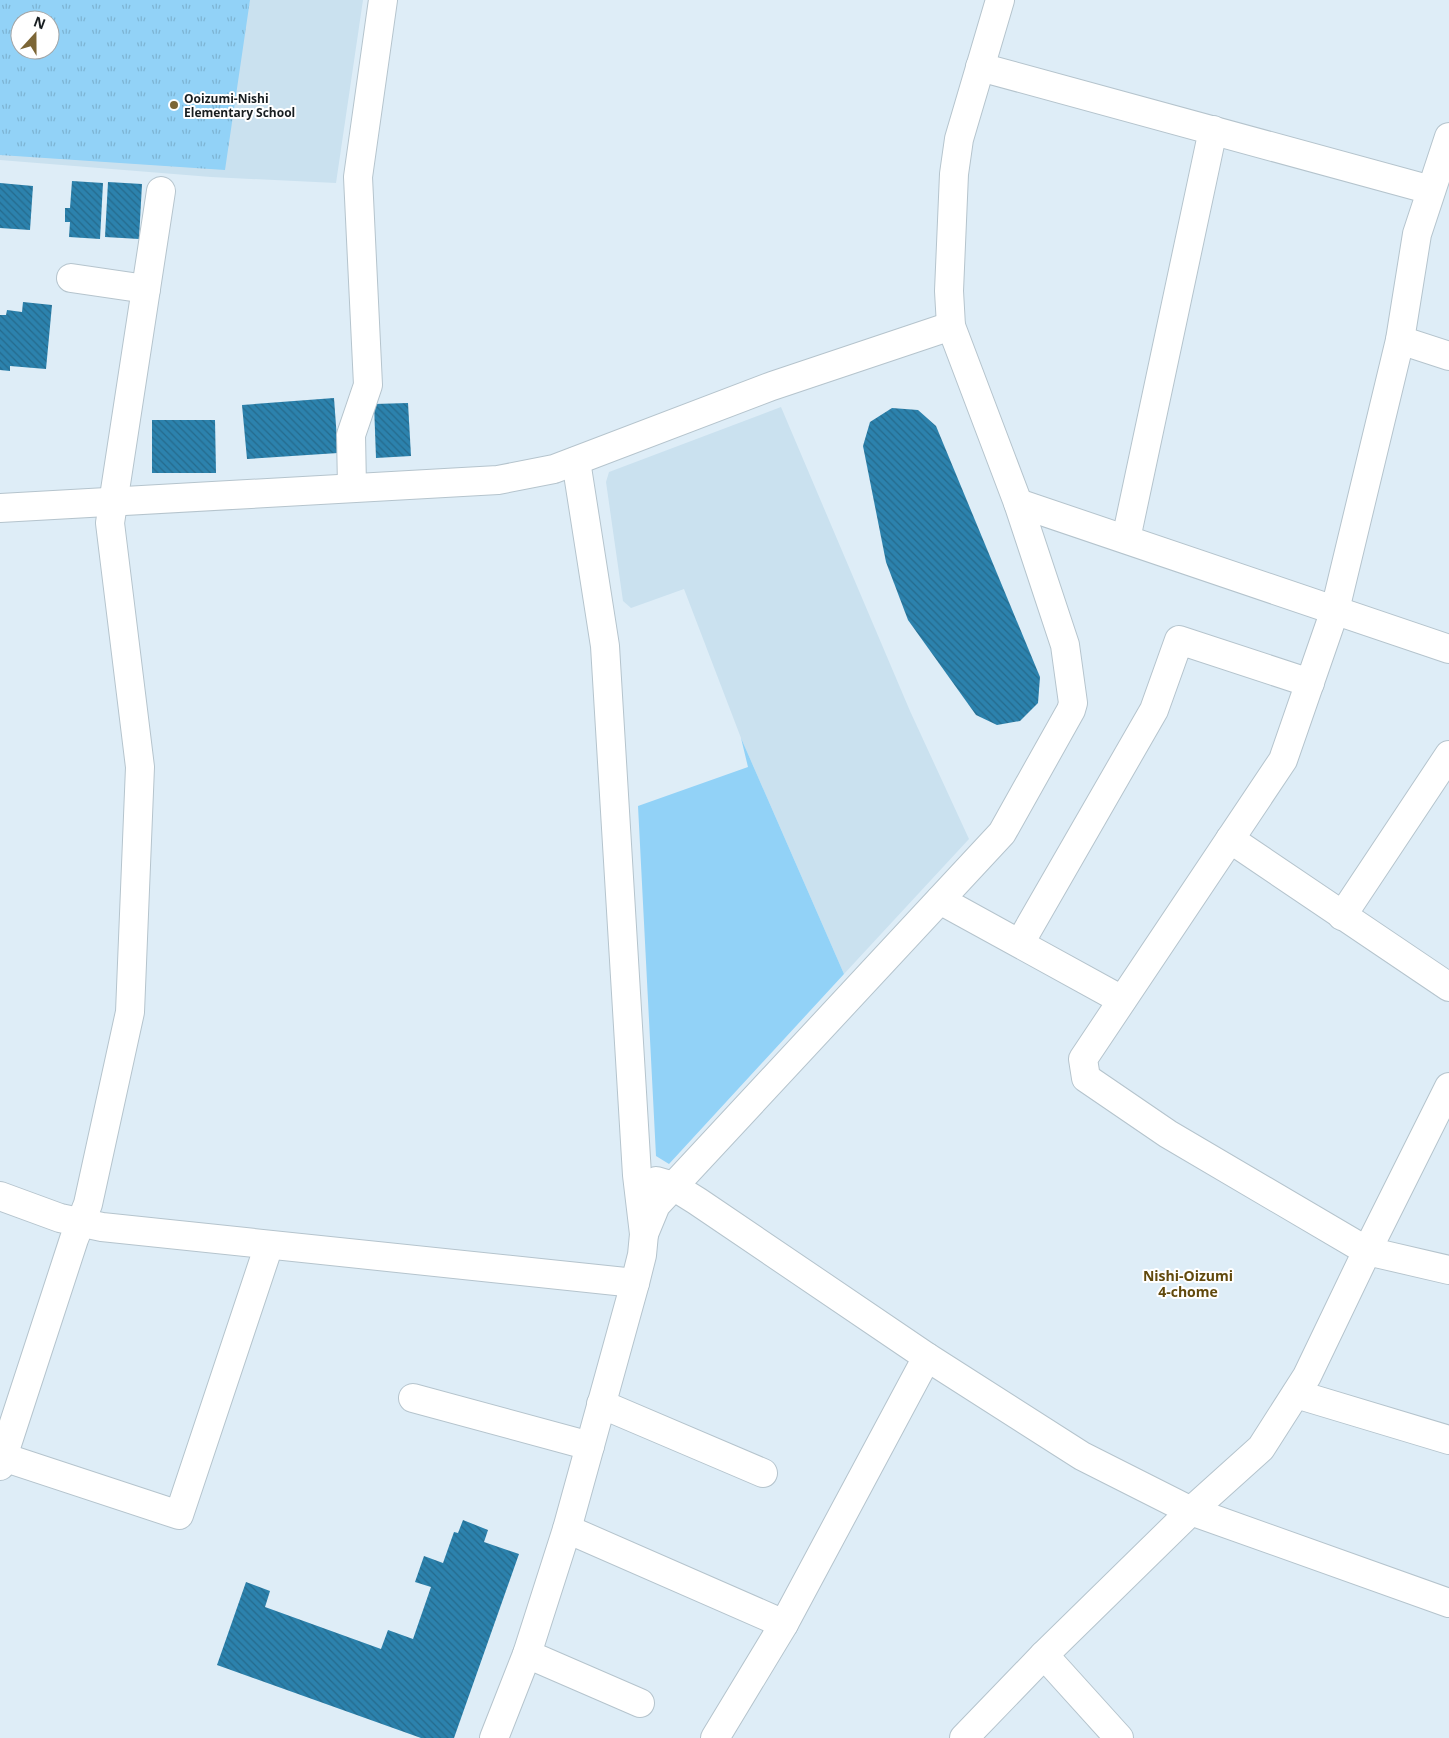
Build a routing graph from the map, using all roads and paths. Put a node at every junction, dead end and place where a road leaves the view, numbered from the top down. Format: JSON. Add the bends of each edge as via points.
{"nodes":[{"id":1,"x":384,"y":0,"type":"edge"},
{"id":2,"x":1000,"y":0,"type":"edge"},
{"id":3,"x":980,"y":67,"type":"junction"},
{"id":4,"x":1213,"y":130,"type":"junction"},
{"id":5,"x":1449,"y":137,"type":"edge"},
{"id":6,"x":1431,"y":190,"type":"junction"},
{"id":7,"x":161,"y":191,"type":"dead end"},
{"id":8,"x":71,"y":278,"type":"dead end"},
{"id":9,"x":146,"y":289,"type":"junction"},
{"id":10,"x":951,"y":326,"type":"junction"},
{"id":11,"x":1400,"y":340,"type":"junction"},
{"id":12,"x":1449,"y":356,"type":"edge"},
{"id":13,"x":576,"y":461,"type":"junction"},
{"id":14,"x":352,"y":487,"type":"junction"},
{"id":15,"x":114,"y":502,"type":"junction"},
{"id":16,"x":1018,"y":503,"type":"junction"},
{"id":17,"x":0,"y":508,"type":"edge"},
{"id":18,"x":1126,"y":539,"type":"junction"},
{"id":19,"x":1335,"y":610,"type":"junction"},
{"id":20,"x":1449,"y":649,"type":"edge"},
{"id":21,"x":1310,"y":684,"type":"junction"},
{"id":22,"x":1449,"y":756,"type":"edge"},
{"id":23,"x":1230,"y":840,"type":"junction"},
{"id":24,"x":940,"y":900,"type":"junction"},
{"id":25,"x":1342,"y":916,"type":"junction"},
{"id":26,"x":1020,"y":944,"type":"junction"},
{"id":27,"x":1449,"y":987,"type":"edge"},
{"id":28,"x":1122,"y":1000,"type":"junction"},
{"id":29,"x":1449,"y":1087,"type":"edge"},
{"id":30,"x":1442,"y":1119,"type":"edge"},
{"id":31,"x":637,"y":1175,"type":"junction"},
{"id":32,"x":673,"y":1186,"type":"junction"},
{"id":33,"x":0,"y":1196,"type":"edge"},
{"id":34,"x":80,"y":1223,"type":"junction"},
{"id":35,"x":644,"y":1234,"type":"junction"},
{"id":36,"x":269,"y":1245,"type":"junction"},
{"id":37,"x":1367,"y":1251,"type":"junction"},
{"id":38,"x":1449,"y":1270,"type":"edge"},
{"id":39,"x":635,"y":1283,"type":"junction"},
{"id":40,"x":927,"y":1357,"type":"junction"},
{"id":41,"x":1296,"y":1394,"type":"junction"},
{"id":42,"x":413,"y":1398,"type":"dead end"},
{"id":43,"x":601,"y":1404,"type":"junction"},
{"id":44,"x":1449,"y":1440,"type":"edge"},
{"id":45,"x":590,"y":1446,"type":"junction"},
{"id":46,"x":1,"y":1462,"type":"edge"},
{"id":47,"x":763,"y":1474,"type":"dead end"},
{"id":48,"x":1191,"y":1511,"type":"junction"},
{"id":49,"x":567,"y":1529,"type":"junction"},
{"id":50,"x":1449,"y":1603,"type":"edge"},
{"id":51,"x":784,"y":1624,"type":"junction"},
{"id":52,"x":527,"y":1654,"type":"junction"},
{"id":53,"x":1044,"y":1654,"type":"junction"},
{"id":54,"x":640,"y":1703,"type":"dead end"},
{"id":55,"x":494,"y":1738,"type":"edge"},
{"id":56,"x":715,"y":1738,"type":"edge"},
{"id":57,"x":964,"y":1738,"type":"edge"},
{"id":58,"x":1119,"y":1738,"type":"edge"}],
"edges":[{"from":1,"to":14,"type":"street","via":[[358,178],[368,385],[351,435]]},
{"from":2,"to":3,"type":"street"},
{"from":3,"to":4,"type":"street"},
{"from":3,"to":10,"type":"street","via":[[959,140],[954,174],[948,291]]},
{"from":4,"to":6,"type":"street"},
{"from":4,"to":18,"type":"street"},
{"from":5,"to":6,"type":"street"},
{"from":6,"to":11,"type":"street","via":[[1417,234]]},
{"from":7,"to":9,"type":"street"},
{"from":8,"to":9,"type":"street"},
{"from":9,"to":15,"type":"street"},
{"from":10,"to":13,"type":"street","via":[[772,386]]},
{"from":10,"to":16,"type":"street"},
{"from":11,"to":12,"type":"street"},
{"from":11,"to":19,"type":"street"},
{"from":13,"to":14,"type":"street","via":[[554,469],[498,480]]},
{"from":13,"to":31,"type":"street","via":[[605,646]]},
{"from":14,"to":15,"type":"street"},
{"from":15,"to":17,"type":"street"},
{"from":15,"to":34,"type":"street","via":[[110,523],[140,767],[130,1012],[88,1204]]},
{"from":16,"to":18,"type":"street"},
{"from":16,"to":24,"type":"street","via":[[1065,645],[1073,703],[1002,833]]},
{"from":18,"to":19,"type":"street"},
{"from":19,"to":20,"type":"street"},
{"from":19,"to":21,"type":"street"},
{"from":21,"to":23,"type":"street","via":[[1283,760]]},
{"from":21,"to":26,"type":"street","via":[[1179,640],[1154,710]]},
{"from":22,"to":25,"type":"street"},
{"from":23,"to":25,"type":"street"},
{"from":23,"to":28,"type":"street"},
{"from":24,"to":26,"type":"street"},
{"from":24,"to":32,"type":"street"},
{"from":25,"to":27,"type":"street"},
{"from":26,"to":28,"type":"street"},
{"from":28,"to":37,"type":"street","via":[[1083,1059],[1086,1078],[1168,1134]]},
{"from":29,"to":30,"type":"street"},
{"from":30,"to":37,"type":"street"},
{"from":31,"to":32,"type":"street"},
{"from":31,"to":35,"type":"street"},
{"from":32,"to":35,"type":"street","via":[[656,1205]]},
{"from":32,"to":40,"type":"street"},
{"from":33,"to":34,"type":"street"},
{"from":34,"to":36,"type":"street"},
{"from":34,"to":46,"type":"street"},
{"from":35,"to":39,"type":"street"},
{"from":36,"to":39,"type":"street"},
{"from":36,"to":46,"type":"street","via":[[179,1515]]},
{"from":37,"to":38,"type":"street"},
{"from":37,"to":41,"type":"street"},
{"from":39,"to":43,"type":"street"},
{"from":40,"to":48,"type":"street","via":[[1082,1456]]},
{"from":40,"to":51,"type":"street"},
{"from":41,"to":44,"type":"street"},
{"from":41,"to":48,"type":"street","via":[[1261,1448]]},
{"from":42,"to":45,"type":"street"},
{"from":43,"to":45,"type":"street"},
{"from":43,"to":47,"type":"street"},
{"from":45,"to":49,"type":"street"},
{"from":48,"to":50,"type":"street"},
{"from":48,"to":53,"type":"street"},
{"from":49,"to":51,"type":"street"},
{"from":49,"to":52,"type":"street"},
{"from":51,"to":56,"type":"street"},
{"from":52,"to":54,"type":"street"},
{"from":52,"to":55,"type":"street"},
{"from":53,"to":57,"type":"street"},
{"from":53,"to":58,"type":"street"}]}
